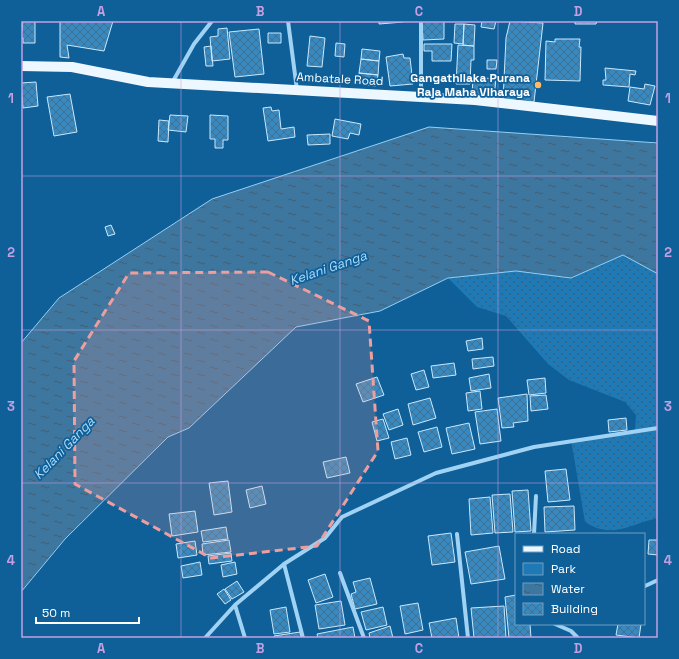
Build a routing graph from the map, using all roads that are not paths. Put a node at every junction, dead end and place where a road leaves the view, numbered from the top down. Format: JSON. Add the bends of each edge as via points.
{"nodes":[{"id":1,"x":212,"y":21,"type":"edge"},
{"id":2,"x":288,"y":21,"type":"edge"},
{"id":3,"x":421,"y":21,"type":"edge"},
{"id":4,"x":21,"y":66,"type":"edge"},
{"id":5,"x":172,"y":83,"type":"junction"},
{"id":6,"x":297,"y":90,"type":"junction"},
{"id":7,"x":420,"y":96,"type":"junction"},
{"id":8,"x":658,"y":122,"type":"edge"},
{"id":9,"x":658,"y":428,"type":"edge"},
{"id":10,"x":536,"y":496,"type":"dead end"},
{"id":11,"x":534,"y":533,"type":"edge"},
{"id":12,"x":457,"y":534,"type":"dead end"},
{"id":13,"x":284,"y":564,"type":"junction"},
{"id":14,"x":340,"y":573,"type":"dead end"},
{"id":15,"x":658,"y":580,"type":"edge"},
{"id":16,"x":645,"y":586,"type":"edge"},
{"id":17,"x":235,"y":605,"type":"junction"},
{"id":18,"x":557,"y":625,"type":"edge"},
{"id":19,"x":205,"y":638,"type":"edge"},
{"id":20,"x":245,"y":638,"type":"edge"},
{"id":21,"x":303,"y":638,"type":"edge"},
{"id":22,"x":364,"y":638,"type":"edge"},
{"id":23,"x":468,"y":638,"type":"edge"},
{"id":24,"x":578,"y":638,"type":"edge"}],
"edges":[{"from":1,"to":5,"type":"street","via":[[194,44]]},
{"from":2,"to":6,"type":"street"},
{"from":3,"to":7,"type":"street"},
{"from":4,"to":5,"type":"main road","name":"Ambatale Road","via":[[72,67],[148,82]]},
{"from":5,"to":6,"type":"main road","name":"Ambatale Road"},
{"from":6,"to":7,"type":"main road","name":"Ambatale Road"},
{"from":7,"to":8,"type":"main road","name":"Ambatale Road","via":[[498,102]]},
{"from":9,"to":13,"type":"street","via":[[534,447],[436,473],[342,517],[325,538]]},
{"from":10,"to":11,"type":"street"},
{"from":12,"to":23,"type":"street"},
{"from":13,"to":17,"type":"street"},
{"from":13,"to":21,"type":"street"},
{"from":14,"to":22,"type":"street"},
{"from":15,"to":16,"type":"street"},
{"from":17,"to":19,"type":"street"},
{"from":17,"to":20,"type":"street"},
{"from":18,"to":24,"type":"street","via":[[571,631]]}]}
